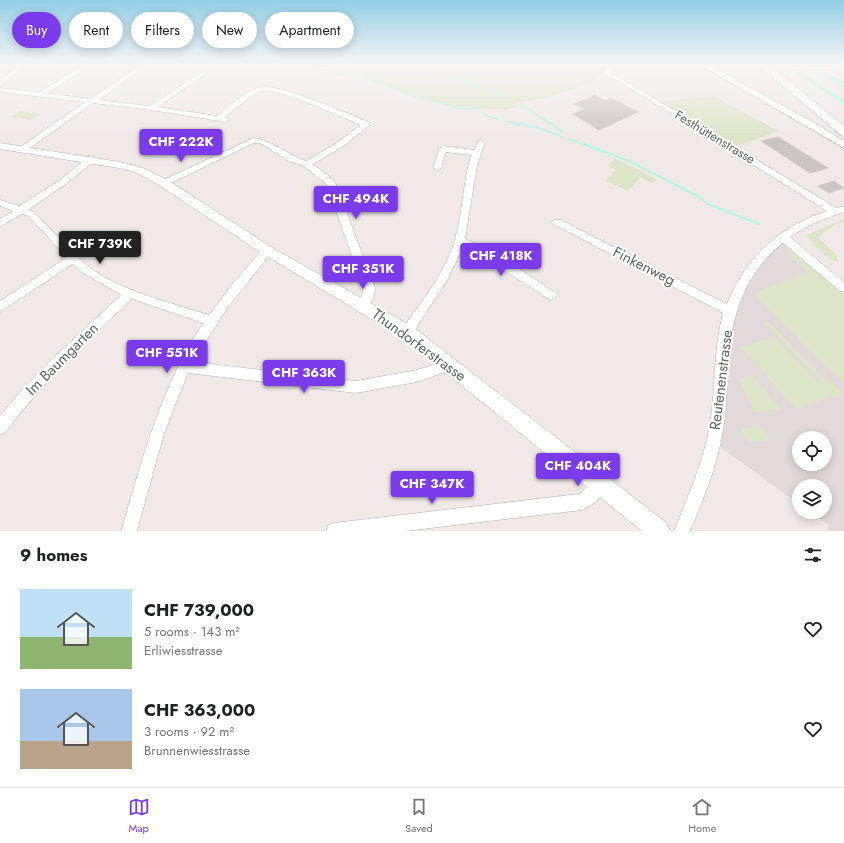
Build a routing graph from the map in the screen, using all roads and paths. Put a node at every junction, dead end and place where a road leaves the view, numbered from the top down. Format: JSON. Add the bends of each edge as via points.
{"nodes":[{"id":1,"x":0,"y":90,"type":"edge"},
{"id":2,"x":48,"y":90,"type":"edge"},
{"id":3,"x":109,"y":90,"type":"edge"},
{"id":4,"x":177,"y":90,"type":"edge"},
{"id":5,"x":258,"y":90,"type":"edge"},
{"id":6,"x":273,"y":90,"type":"edge"},
{"id":7,"x":638,"y":90,"type":"edge"},
{"id":8,"x":748,"y":90,"type":"edge"},
{"id":9,"x":793,"y":90,"type":"edge"},
{"id":10,"x":40,"y":95,"type":"junction"},
{"id":11,"x":92,"y":102,"type":"junction"},
{"id":12,"x":151,"y":108,"type":"junction"},
{"id":13,"x":844,"y":132,"type":"edge"},
{"id":14,"x":481,"y":143,"type":"dead end"},
{"id":15,"x":844,"y":145,"type":"edge"},
{"id":16,"x":0,"y":146,"type":"edge"},
{"id":17,"x":23,"y":149,"type":"junction"},
{"id":18,"x":476,"y":153,"type":"junction"},
{"id":19,"x":91,"y":159,"type":"junction"},
{"id":20,"x":307,"y":164,"type":"junction"},
{"id":21,"x":437,"y":168,"type":"dead end"},
{"id":22,"x":164,"y":183,"type":"junction"},
{"id":23,"x":0,"y":203,"type":"edge"},
{"id":24,"x":21,"y":210,"type":"junction"},
{"id":25,"x":840,"y":210,"type":"edge"},
{"id":26,"x":557,"y":222,"type":"dead end"},
{"id":27,"x":0,"y":224,"type":"edge"},
{"id":28,"x":783,"y":237,"type":"junction"},
{"id":29,"x":460,"y":241,"type":"junction"},
{"id":30,"x":268,"y":251,"type":"junction"},
{"id":31,"x":74,"y":258,"type":"junction"},
{"id":32,"x":844,"y":288,"type":"edge"},
{"id":33,"x":130,"y":294,"type":"junction"},
{"id":34,"x":551,"y":295,"type":"dead end"},
{"id":35,"x":362,"y":305,"type":"junction"},
{"id":36,"x":0,"y":307,"type":"edge"},
{"id":37,"x":730,"y":311,"type":"junction"},
{"id":38,"x":211,"y":321,"type":"junction"},
{"id":39,"x":407,"y":332,"type":"junction"},
{"id":40,"x":448,"y":363,"type":"junction"},
{"id":41,"x":184,"y":367,"type":"junction"},
{"id":42,"x":0,"y":428,"type":"edge"},
{"id":43,"x":602,"y":485,"type":"junction"},
{"id":44,"x":129,"y":531,"type":"edge"},
{"id":45,"x":334,"y":531,"type":"edge"},
{"id":46,"x":659,"y":531,"type":"edge"},
{"id":47,"x":682,"y":531,"type":"edge"}],
"edges":[{"from":1,"to":10,"type":"street"},
{"from":2,"to":10,"type":"street"},
{"from":3,"to":11,"type":"street"},
{"from":4,"to":12,"type":"street"},
{"from":5,"to":12,"type":"street","via":[[223,119]]},
{"from":6,"to":20,"type":"street","via":[[366,124],[341,144]]},
{"from":7,"to":25,"type":"street","name":"Festhüttenstrasse"},
{"from":8,"to":15,"type":"street"},
{"from":9,"to":13,"type":"main road"},
{"from":10,"to":11,"type":"street"},
{"from":11,"to":12,"type":"street"},
{"from":11,"to":17,"type":"street"},
{"from":14,"to":18,"type":"street"},
{"from":16,"to":17,"type":"street","name":"Thundorferstrasse"},
{"from":17,"to":19,"type":"street","name":"Thundorferstrasse"},
{"from":18,"to":21,"type":"street","via":[[443,149]]},
{"from":18,"to":29,"type":"street","via":[[470,174]]},
{"from":19,"to":22,"type":"street","name":"Thundorferstrasse","via":[[132,168]]},
{"from":19,"to":24,"type":"street"},
{"from":20,"to":22,"type":"street","via":[[291,159],[262,141],[253,140]]},
{"from":20,"to":35,"type":"street","via":[[331,184],[369,288],[370,293]]},
{"from":22,"to":30,"type":"street","name":"Thundorferstrasse"},
{"from":23,"to":24,"type":"street"},
{"from":24,"to":27,"type":"street"},
{"from":24,"to":31,"type":"street","via":[[31,214]]},
{"from":25,"to":28,"type":"street","name":"Reutenenstrasse","via":[[812,220]]},
{"from":26,"to":37,"type":"street","name":"Finkenweg"},
{"from":28,"to":32,"type":"street"},
{"from":28,"to":37,"type":"street","name":"Reutenenstrasse","via":[[754,265],[738,290]]},
{"from":29,"to":34,"type":"street","via":[[481,250]]},
{"from":29,"to":39,"type":"street","via":[[450,263]]},
{"from":30,"to":35,"type":"street","name":"Thundorferstrasse"},
{"from":30,"to":38,"type":"street"},
{"from":31,"to":33,"type":"street","via":[[96,277]]},
{"from":31,"to":36,"type":"street"},
{"from":33,"to":38,"type":"street"},
{"from":33,"to":42,"type":"street","name":"Im Baumgarten","via":[[55,362]]},
{"from":35,"to":39,"type":"street","name":"Thundorferstrasse"},
{"from":37,"to":47,"type":"street","name":"Reutenenstrasse","via":[[722,358],[715,434],[702,482]]},
{"from":38,"to":41,"type":"street"},
{"from":39,"to":40,"type":"street","name":"Thundorferstrasse"},
{"from":40,"to":41,"type":"street","via":[[436,371],[377,385],[356,387]]},
{"from":40,"to":43,"type":"street","name":"Thundorferstrasse"},
{"from":41,"to":44,"type":"street","via":[[168,402]]},
{"from":43,"to":45,"type":"street","via":[[582,502]]},
{"from":43,"to":46,"type":"street","name":"Thundorferstrasse"}]}
